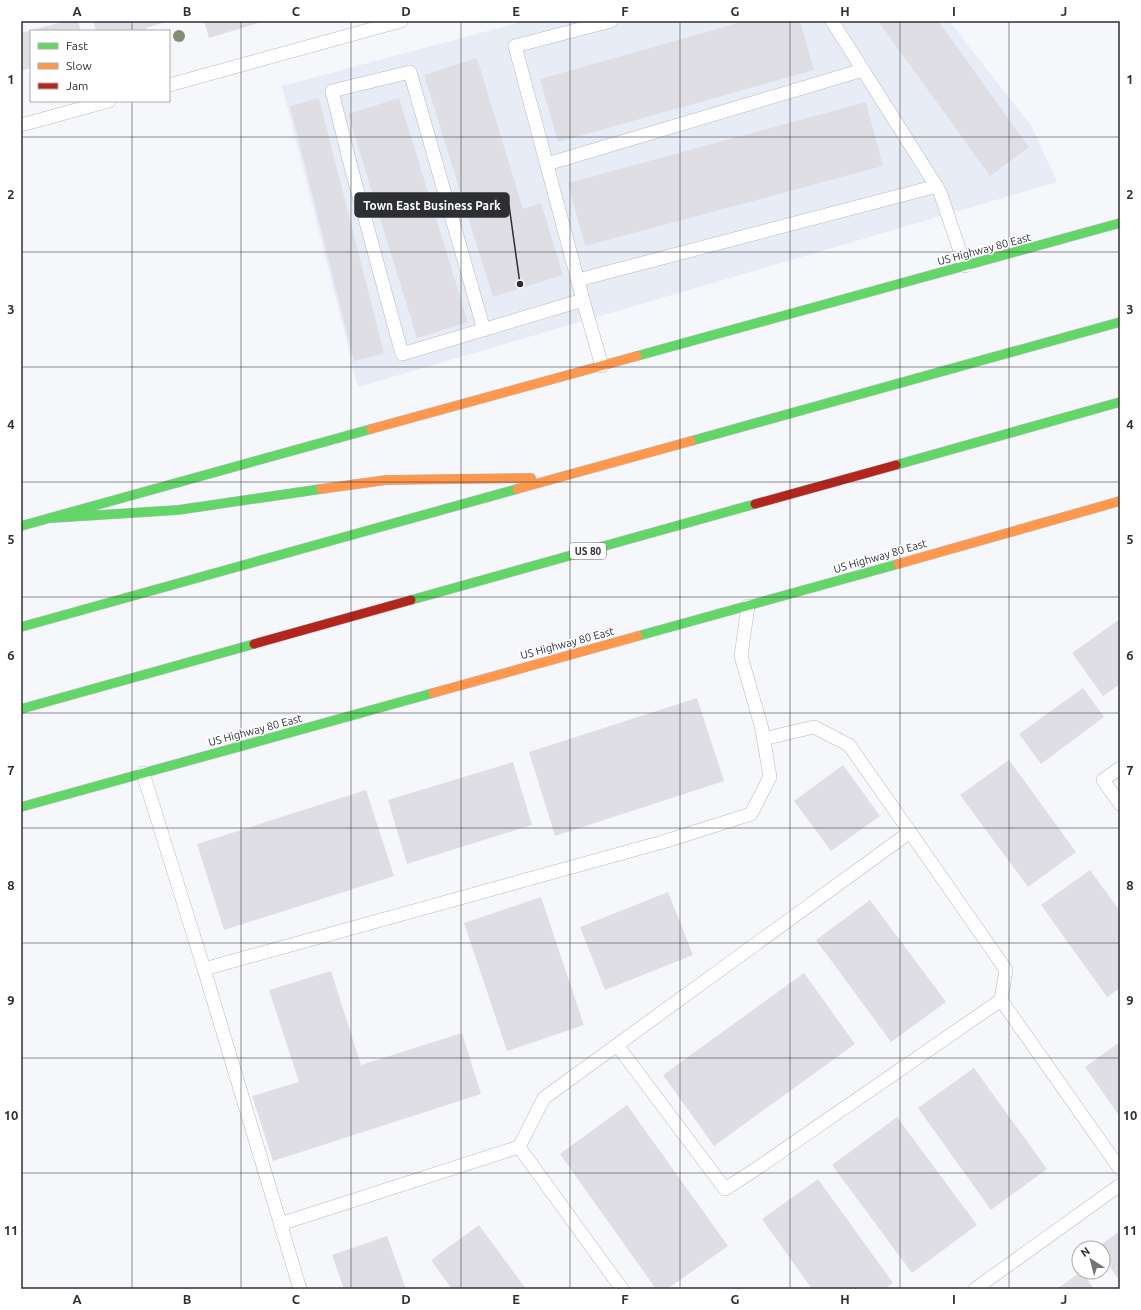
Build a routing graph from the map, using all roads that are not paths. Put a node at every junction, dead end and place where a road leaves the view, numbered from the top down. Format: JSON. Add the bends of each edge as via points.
{"nodes":[{"id":1,"x":401,"y":21,"type":"edge"},
{"id":2,"x":611,"y":21,"type":"edge"},
{"id":3,"x":832,"y":21,"type":"edge"},
{"id":4,"x":863,"y":70,"type":"junction"},
{"id":5,"x":170,"y":85,"type":"edge"},
{"id":6,"x":105,"y":102,"type":"edge"},
{"id":7,"x":21,"y":125,"type":"edge"},
{"id":8,"x":547,"y":164,"type":"junction"},
{"id":9,"x":936,"y":186,"type":"junction"},
{"id":10,"x":1120,"y":223,"type":"edge"},
{"id":11,"x":965,"y":266,"type":"junction"},
{"id":12,"x":578,"y":280,"type":"junction"},
{"id":13,"x":583,"y":300,"type":"junction"},
{"id":14,"x":1120,"y":322,"type":"edge"},
{"id":15,"x":484,"y":330,"type":"junction"},
{"id":16,"x":602,"y":366,"type":"junction"},
{"id":17,"x":1120,"y":402,"type":"edge"},
{"id":18,"x":562,"y":477,"type":"junction"},
{"id":19,"x":1120,"y":501,"type":"edge"},
{"id":20,"x":52,"y":518,"type":"junction"},
{"id":21,"x":21,"y":526,"type":"edge"},
{"id":22,"x":748,"y":606,"type":"junction"},
{"id":23,"x":21,"y":627,"type":"edge"},
{"id":24,"x":55,"y":699,"type":"junction"},
{"id":25,"x":21,"y":709,"type":"edge"},
{"id":26,"x":21,"y":716,"type":"edge"},
{"id":27,"x":763,"y":739,"type":"junction"},
{"id":28,"x":1120,"y":768,"type":"edge"},
{"id":29,"x":144,"y":773,"type":"junction"},
{"id":30,"x":1120,"y":804,"type":"edge"},
{"id":31,"x":21,"y":807,"type":"edge"},
{"id":32,"x":910,"y":832,"type":"junction"},
{"id":33,"x":204,"y":969,"type":"junction"},
{"id":34,"x":1001,"y":1000,"type":"junction"},
{"id":35,"x":617,"y":1045,"type":"junction"},
{"id":36,"x":519,"y":1147,"type":"junction"},
{"id":37,"x":1120,"y":1169,"type":"edge"},
{"id":38,"x":1120,"y":1185,"type":"edge"},
{"id":39,"x":280,"y":1224,"type":"junction"},
{"id":40,"x":300,"y":1289,"type":"edge"},
{"id":41,"x":622,"y":1289,"type":"edge"},
{"id":42,"x":975,"y":1289,"type":"edge"}],
"edges":[{"from":1,"to":5,"type":"lane"},
{"from":2,"to":8,"type":"lane","via":[[515,46]]},
{"from":3,"to":4,"type":"lane"},
{"from":4,"to":8,"type":"lane"},
{"from":4,"to":9,"type":"lane"},
{"from":6,"to":7,"type":"lane"},
{"from":8,"to":12,"type":"lane"},
{"from":9,"to":11,"type":"lane"},
{"from":9,"to":12,"type":"lane"},
{"from":10,"to":11,"type":"main road","name":"US Highway 80 East"},
{"from":11,"to":16,"type":"main road","name":"US Highway 80 East"},
{"from":12,"to":13,"type":"lane"},
{"from":13,"to":15,"type":"lane"},
{"from":13,"to":16,"type":"lane"},
{"from":14,"to":18,"type":"main road"},
{"from":15,"to":15,"type":"lane","via":[[402,354],[332,91],[410,72]]},
{"from":16,"to":20,"type":"main road","name":"US Highway 80 East"},
{"from":17,"to":24,"type":"main road","number":"US 80"},
{"from":18,"to":20,"type":"main road","via":[[386,480],[178,510]]},
{"from":18,"to":23,"type":"main road"},
{"from":19,"to":22,"type":"main road","name":"US Highway 80 East"},
{"from":20,"to":21,"type":"main road","name":"US Highway 80 East"},
{"from":22,"to":27,"type":"lane","via":[[740,656]]},
{"from":22,"to":29,"type":"main road","name":"US Highway 80 East"},
{"from":24,"to":25,"type":"main road","number":"US 80"},
{"from":24,"to":26,"type":"main road"},
{"from":27,"to":32,"type":"lane","via":[[814,727],[850,745]]},
{"from":27,"to":33,"type":"lane","via":[[770,777],[751,814],[666,841]]},
{"from":28,"to":30,"type":"lane","via":[[1103,780]]},
{"from":29,"to":31,"type":"main road","name":"US Highway 80 East"},
{"from":29,"to":33,"type":"lane"},
{"from":32,"to":34,"type":"lane","via":[[1006,970]]},
{"from":32,"to":35,"type":"lane"},
{"from":33,"to":39,"type":"lane"},
{"from":34,"to":35,"type":"lane","via":[[725,1189]]},
{"from":34,"to":37,"type":"lane"},
{"from":35,"to":36,"type":"lane","via":[[544,1098]]},
{"from":36,"to":39,"type":"lane"},
{"from":36,"to":41,"type":"lane"},
{"from":38,"to":42,"type":"lane"},
{"from":39,"to":40,"type":"lane"}]}
